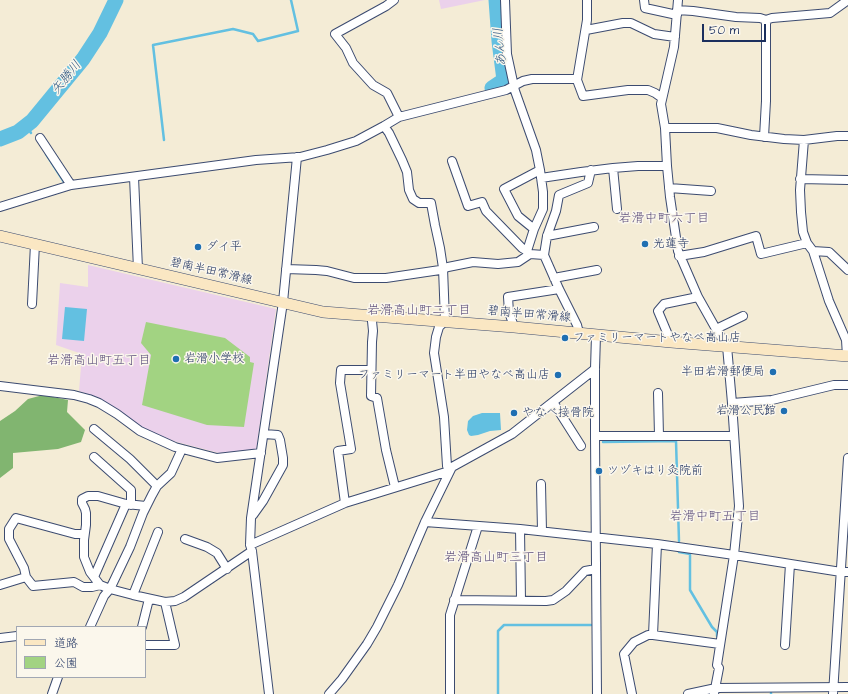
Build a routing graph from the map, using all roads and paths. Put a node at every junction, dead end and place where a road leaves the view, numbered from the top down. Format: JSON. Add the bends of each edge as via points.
{"nodes":[{"id":1,"x":394,"y":0,"type":"edge"},
{"id":2,"x":505,"y":0,"type":"edge"},
{"id":3,"x":587,"y":0,"type":"edge"},
{"id":4,"x":644,"y":0,"type":"edge"},
{"id":5,"x":678,"y":0,"type":"edge"},
{"id":6,"x":848,"y":0,"type":"edge"},
{"id":7,"x":677,"y":13,"type":"junction"},
{"id":8,"x":766,"y":20,"type":"junction"},
{"id":9,"x":586,"y":30,"type":"junction"},
{"id":10,"x":675,"y":37,"type":"junction"},
{"id":11,"x":578,"y":80,"type":"junction"},
{"id":12,"x":514,"y":86,"type":"junction"},
{"id":13,"x":662,"y":98,"type":"junction"},
{"id":14,"x":399,"y":117,"type":"junction"},
{"id":15,"x":384,"y":126,"type":"junction"},
{"id":16,"x":666,"y":128,"type":"junction"},
{"id":17,"x":848,"y":136,"type":"edge"},
{"id":18,"x":764,"y":137,"type":"junction"},
{"id":19,"x":40,"y":138,"type":"dead end"},
{"id":20,"x":804,"y":140,"type":"junction"},
{"id":21,"x":297,"y":157,"type":"junction"},
{"id":22,"x":452,"y":161,"type":"dead end"},
{"id":23,"x":667,"y":166,"type":"junction"},
{"id":24,"x":613,"y":168,"type":"junction"},
{"id":25,"x":591,"y":170,"type":"junction"},
{"id":26,"x":541,"y":174,"type":"junction"},
{"id":27,"x":134,"y":177,"type":"junction"},
{"id":28,"x":800,"y":179,"type":"junction"},
{"id":29,"x":848,"y":180,"type":"edge"},
{"id":30,"x":71,"y":185,"type":"junction"},
{"id":31,"x":669,"y":188,"type":"junction"},
{"id":32,"x":711,"y":190,"type":"dead end"},
{"id":33,"x":0,"y":207,"type":"edge"},
{"id":34,"x":617,"y":209,"type":"dead end"},
{"id":35,"x":594,"y":227,"type":"dead end"},
{"id":36,"x":534,"y":229,"type":"junction"},
{"id":37,"x":0,"y":236,"type":"edge"},
{"id":38,"x":547,"y":236,"type":"junction"},
{"id":39,"x":807,"y":243,"type":"junction"},
{"id":40,"x":35,"y":244,"type":"junction"},
{"id":41,"x":813,"y":251,"type":"junction"},
{"id":42,"x":529,"y":252,"type":"junction"},
{"id":43,"x":544,"y":255,"type":"junction"},
{"id":44,"x":679,"y":256,"type":"junction"},
{"id":45,"x":138,"y":268,"type":"junction"},
{"id":46,"x":444,"y":268,"type":"junction"},
{"id":47,"x":286,"y":269,"type":"junction"},
{"id":48,"x":597,"y":270,"type":"dead end"},
{"id":49,"x":848,"y":270,"type":"edge"},
{"id":50,"x":554,"y":278,"type":"junction"},
{"id":51,"x":560,"y":289,"type":"junction"},
{"id":52,"x":698,"y":297,"type":"junction"},
{"id":53,"x":283,"y":302,"type":"junction"},
{"id":54,"x":32,"y":304,"type":"dead end"},
{"id":55,"x":372,"y":315,"type":"junction"},
{"id":56,"x":743,"y":316,"type":"dead end"},
{"id":57,"x":444,"y":321,"type":"junction"},
{"id":58,"x":514,"y":327,"type":"junction"},
{"id":59,"x":716,"y":329,"type":"junction"},
{"id":60,"x":580,"y":333,"type":"junction"},
{"id":61,"x":596,"y":335,"type":"junction"},
{"id":62,"x":671,"y":342,"type":"junction"},
{"id":63,"x":727,"y":346,"type":"junction"},
{"id":64,"x":848,"y":356,"type":"edge"},
{"id":65,"x":595,"y":369,"type":"junction"},
{"id":66,"x":371,"y":370,"type":"junction"},
{"id":67,"x":848,"y":385,"type":"edge"},
{"id":68,"x":0,"y":386,"type":"edge"},
{"id":69,"x":658,"y":393,"type":"dead end"},
{"id":70,"x":553,"y":402,"type":"junction"},
{"id":71,"x":732,"y":403,"type":"junction"},
{"id":72,"x":94,"y":429,"type":"dead end"},
{"id":73,"x":264,"y":434,"type":"junction"},
{"id":74,"x":595,"y":436,"type":"junction"},
{"id":75,"x":659,"y":436,"type":"junction"},
{"id":76,"x":734,"y":436,"type":"junction"},
{"id":77,"x":581,"y":446,"type":"dead end"},
{"id":78,"x":182,"y":449,"type":"junction"},
{"id":79,"x":261,"y":453,"type":"junction"},
{"id":80,"x":94,"y":457,"type":"dead end"},
{"id":81,"x":848,"y":458,"type":"edge"},
{"id":82,"x":449,"y":471,"type":"junction"},
{"id":83,"x":541,"y":484,"type":"dead end"},
{"id":84,"x":157,"y":486,"type":"junction"},
{"id":85,"x":395,"y":487,"type":"junction"},
{"id":86,"x":345,"y":503,"type":"junction"},
{"id":87,"x":128,"y":505,"type":"junction"},
{"id":88,"x":146,"y":506,"type":"junction"},
{"id":89,"x":251,"y":518,"type":"junction"},
{"id":90,"x":425,"y":522,"type":"junction"},
{"id":91,"x":478,"y":526,"type":"junction"},
{"id":92,"x":520,"y":529,"type":"junction"},
{"id":93,"x":542,"y":531,"type":"junction"},
{"id":94,"x":158,"y":532,"type":"dead end"},
{"id":95,"x":84,"y":534,"type":"junction"},
{"id":96,"x":596,"y":537,"type":"junction"},
{"id":97,"x":185,"y":539,"type":"dead end"},
{"id":98,"x":656,"y":544,"type":"junction"},
{"id":99,"x":251,"y":548,"type":"junction"},
{"id":100,"x":734,"y":555,"type":"junction"},
{"id":101,"x":790,"y":564,"type":"junction"},
{"id":102,"x":227,"y":569,"type":"junction"},
{"id":103,"x":596,"y":569,"type":"junction"},
{"id":104,"x":844,"y":572,"type":"edge"},
{"id":105,"x":26,"y":577,"type":"junction"},
{"id":106,"x":94,"y":577,"type":"junction"},
{"id":107,"x":0,"y":585,"type":"edge"},
{"id":108,"x":100,"y":585,"type":"junction"},
{"id":109,"x":110,"y":589,"type":"junction"},
{"id":110,"x":133,"y":595,"type":"junction"},
{"id":111,"x":149,"y":599,"type":"junction"},
{"id":112,"x":454,"y":600,"type":"junction"},
{"id":113,"x":521,"y":600,"type":"junction"},
{"id":114,"x":165,"y":602,"type":"junction"},
{"id":115,"x":90,"y":626,"type":"edge"},
{"id":116,"x":142,"y":626,"type":"edge"},
{"id":117,"x":653,"y":634,"type":"junction"},
{"id":118,"x":16,"y":636,"type":"edge"},
{"id":119,"x":0,"y":638,"type":"edge"},
{"id":120,"x":720,"y":644,"type":"junction"},
{"id":121,"x":785,"y":645,"type":"dead end"},
{"id":122,"x":146,"y":646,"type":"edge"},
{"id":123,"x":58,"y":678,"type":"edge"},
{"id":124,"x":55,"y":685,"type":"junction"},
{"id":125,"x":848,"y":687,"type":"edge"},
{"id":126,"x":715,"y":691,"type":"edge"},
{"id":127,"x":834,"y":691,"type":"edge"},
{"id":128,"x":52,"y":694,"type":"edge"},
{"id":129,"x":55,"y":694,"type":"edge"},
{"id":130,"x":269,"y":694,"type":"edge"},
{"id":131,"x":329,"y":694,"type":"edge"},
{"id":132,"x":450,"y":694,"type":"edge"},
{"id":133,"x":597,"y":694,"type":"edge"},
{"id":134,"x":632,"y":694,"type":"edge"},
{"id":135,"x":688,"y":694,"type":"edge"}],
"edges":[{"from":1,"to":14,"type":"street","via":[[335,34],[353,63],[373,85],[387,93]]},
{"from":2,"to":12,"type":"street","via":[[507,54]]},
{"from":3,"to":9,"type":"street"},
{"from":4,"to":7,"type":"street","via":[[645,8]]},
{"from":5,"to":7,"type":"street"},
{"from":6,"to":8,"type":"street","via":[[830,13]]},
{"from":7,"to":8,"type":"street"},
{"from":7,"to":10,"type":"street"},
{"from":8,"to":18,"type":"street"},
{"from":9,"to":10,"type":"street","via":[[631,23],[654,34]]},
{"from":9,"to":11,"type":"street"},
{"from":10,"to":13,"type":"street"},
{"from":11,"to":12,"type":"street","via":[[532,79]]},
{"from":11,"to":13,"type":"street","via":[[583,96],[648,90]]},
{"from":12,"to":14,"type":"street"},
{"from":12,"to":26,"type":"street","via":[[536,150]]},
{"from":13,"to":16,"type":"street"},
{"from":14,"to":15,"type":"street"},
{"from":15,"to":21,"type":"street","via":[[356,141]]},
{"from":15,"to":46,"type":"street","via":[[407,172],[413,199],[419,203],[431,203]]},
{"from":16,"to":18,"type":"street","via":[[716,128]]},
{"from":16,"to":23,"type":"street"},
{"from":17,"to":20,"type":"street"},
{"from":18,"to":20,"type":"street"},
{"from":19,"to":30,"type":"street"},
{"from":20,"to":28,"type":"street"},
{"from":21,"to":27,"type":"street","via":[[256,160]]},
{"from":21,"to":47,"type":"street"},
{"from":22,"to":42,"type":"street","via":[[468,206],[482,202],[486,211]]},
{"from":23,"to":24,"type":"street"},
{"from":23,"to":31,"type":"street"},
{"from":24,"to":25,"type":"street"},
{"from":24,"to":34,"type":"street"},
{"from":25,"to":26,"type":"street"},
{"from":25,"to":38,"type":"street","via":[[588,183],[559,195]]},
{"from":26,"to":36,"type":"street","via":[[543,209]]},
{"from":26,"to":36,"type":"street","via":[[504,189],[518,216]]},
{"from":27,"to":30,"type":"street"},
{"from":27,"to":45,"type":"street"},
{"from":28,"to":29,"type":"street"},
{"from":28,"to":39,"type":"street","via":[[803,232]]},
{"from":30,"to":33,"type":"street"},
{"from":31,"to":32,"type":"street"},
{"from":31,"to":44,"type":"street"},
{"from":35,"to":38,"type":"street"},
{"from":36,"to":42,"type":"street"},
{"from":37,"to":40,"type":"main road","name":"碧南半田常滑線"},
{"from":38,"to":43,"type":"street"},
{"from":39,"to":41,"type":"street"},
{"from":39,"to":44,"type":"street","via":[[761,254],[756,236],[704,252]]},
{"from":40,"to":45,"type":"main road","name":"碧南半田常滑線"},
{"from":40,"to":54,"type":"street"},
{"from":41,"to":49,"type":"street","via":[[829,252]]},
{"from":41,"to":64,"type":"street","via":[[829,301],[846,340]]},
{"from":42,"to":43,"type":"street"},
{"from":42,"to":46,"type":"street","via":[[518,262],[473,262]]},
{"from":43,"to":50,"type":"street"},
{"from":44,"to":52,"type":"street"},
{"from":45,"to":53,"type":"main road","name":"碧南半田常滑線"},
{"from":46,"to":47,"type":"street","via":[[369,279],[327,271]]},
{"from":46,"to":57,"type":"street"},
{"from":47,"to":53,"type":"street"},
{"from":48,"to":50,"type":"street"},
{"from":50,"to":51,"type":"street"},
{"from":51,"to":58,"type":"street","via":[[508,297]]},
{"from":51,"to":60,"type":"street"},
{"from":52,"to":59,"type":"street"},
{"from":52,"to":62,"type":"street","via":[[664,304],[658,311]]},
{"from":53,"to":55,"type":"main road","name":"碧南半田常滑線","via":[[323,312]]},
{"from":53,"to":73,"type":"street"},
{"from":55,"to":57,"type":"main road","name":"碧南半田常滑線"},
{"from":55,"to":66,"type":"street"},
{"from":56,"to":59,"type":"street"},
{"from":57,"to":58,"type":"main road","name":"碧南半田常滑線"},
{"from":57,"to":82,"type":"street","via":[[439,327],[434,354],[444,416]]},
{"from":58,"to":60,"type":"main road","name":"碧南半田常滑線"},
{"from":59,"to":63,"type":"street"},
{"from":60,"to":61,"type":"main road","name":"碧南半田常滑線"},
{"from":61,"to":62,"type":"main road","name":"碧南半田常滑線"},
{"from":61,"to":65,"type":"street"},
{"from":62,"to":63,"type":"main road","name":"碧南半田常滑線"},
{"from":63,"to":64,"type":"main road","name":"碧南半田常滑線"},
{"from":63,"to":71,"type":"street"},
{"from":65,"to":70,"type":"street"},
{"from":65,"to":74,"type":"street"},
{"from":66,"to":85,"type":"street","via":[[371,396],[377,398]]},
{"from":66,"to":86,"type":"street","via":[[341,370],[340,383],[351,449],[338,450]]},
{"from":67,"to":71,"type":"street","via":[[834,384],[772,400]]},
{"from":68,"to":78,"type":"street","via":[[89,399],[117,414],[140,432]]},
{"from":69,"to":75,"type":"street"},
{"from":70,"to":77,"type":"street"},
{"from":70,"to":82,"type":"street","via":[[512,434]]},
{"from":71,"to":76,"type":"street"},
{"from":72,"to":84,"type":"street"},
{"from":73,"to":79,"type":"street"},
{"from":73,"to":89,"type":"street","via":[[278,435],[283,458],[263,501]]},
{"from":74,"to":75,"type":"street"},
{"from":74,"to":96,"type":"street"},
{"from":75,"to":76,"type":"street"},
{"from":76,"to":100,"type":"street","via":[[739,506]]},
{"from":78,"to":79,"type":"street","via":[[217,458]]},
{"from":78,"to":84,"type":"street","via":[[171,473]]},
{"from":79,"to":89,"type":"street"},
{"from":80,"to":87,"type":"street","via":[[131,490]]},
{"from":81,"to":104,"type":"street"},
{"from":82,"to":85,"type":"street"},
{"from":82,"to":90,"type":"street"},
{"from":83,"to":93,"type":"street"},
{"from":84,"to":88,"type":"street"},
{"from":85,"to":86,"type":"street"},
{"from":86,"to":99,"type":"street"},
{"from":87,"to":88,"type":"street"},
{"from":87,"to":95,"type":"street","via":[[98,496],[82,499],[86,513]]},
{"from":87,"to":106,"type":"street"},
{"from":88,"to":109,"type":"street","via":[[130,548]]},
{"from":89,"to":99,"type":"street"},
{"from":90,"to":91,"type":"street"},
{"from":90,"to":131,"type":"street","via":[[377,627],[351,667]]},
{"from":91,"to":92,"type":"street"},
{"from":91,"to":112,"type":"street"},
{"from":92,"to":93,"type":"street"},
{"from":92,"to":113,"type":"street"},
{"from":93,"to":96,"type":"street"},
{"from":94,"to":110,"type":"street"},
{"from":95,"to":105,"type":"street","via":[[75,534],[16,518],[9,529],[9,539]]},
{"from":95,"to":106,"type":"street","via":[[84,557]]},
{"from":96,"to":98,"type":"street"},
{"from":96,"to":103,"type":"street"},
{"from":97,"to":102,"type":"street","via":[[217,553]]},
{"from":98,"to":100,"type":"street"},
{"from":98,"to":117,"type":"street"},
{"from":99,"to":102,"type":"street"},
{"from":99,"to":130,"type":"street"},
{"from":100,"to":101,"type":"street"},
{"from":100,"to":120,"type":"street"},
{"from":101,"to":104,"type":"street"},
{"from":101,"to":121,"type":"street"},
{"from":102,"to":114,"type":"street","via":[[184,597]]},
{"from":103,"to":113,"type":"street","via":[[585,571],[566,592],[553,600]]},
{"from":103,"to":133,"type":"street"},
{"from":104,"to":127,"type":"street"},
{"from":105,"to":107,"type":"street"},
{"from":105,"to":108,"type":"street","via":[[33,586],[74,582],[83,587]]},
{"from":106,"to":108,"type":"street"},
{"from":108,"to":109,"type":"street"},
{"from":109,"to":110,"type":"street"},
{"from":109,"to":115,"type":"street","via":[[104,596]]},
{"from":110,"to":111,"type":"street"},
{"from":111,"to":114,"type":"street"},
{"from":111,"to":116,"type":"street"},
{"from":112,"to":113,"type":"street"},
{"from":112,"to":132,"type":"street","via":[[450,615]]},
{"from":114,"to":122,"type":"street","via":[[175,645]]},
{"from":117,"to":120,"type":"street"},
{"from":117,"to":134,"type":"street","via":[[634,642],[624,654]]},
{"from":118,"to":119,"type":"street"},
{"from":120,"to":126,"type":"street"},
{"from":123,"to":124,"type":"street"},
{"from":124,"to":128,"type":"street"},
{"from":124,"to":129,"type":"street"},
{"from":125,"to":127,"type":"street"},
{"from":126,"to":127,"type":"street"},
{"from":126,"to":135,"type":"street"}]}
